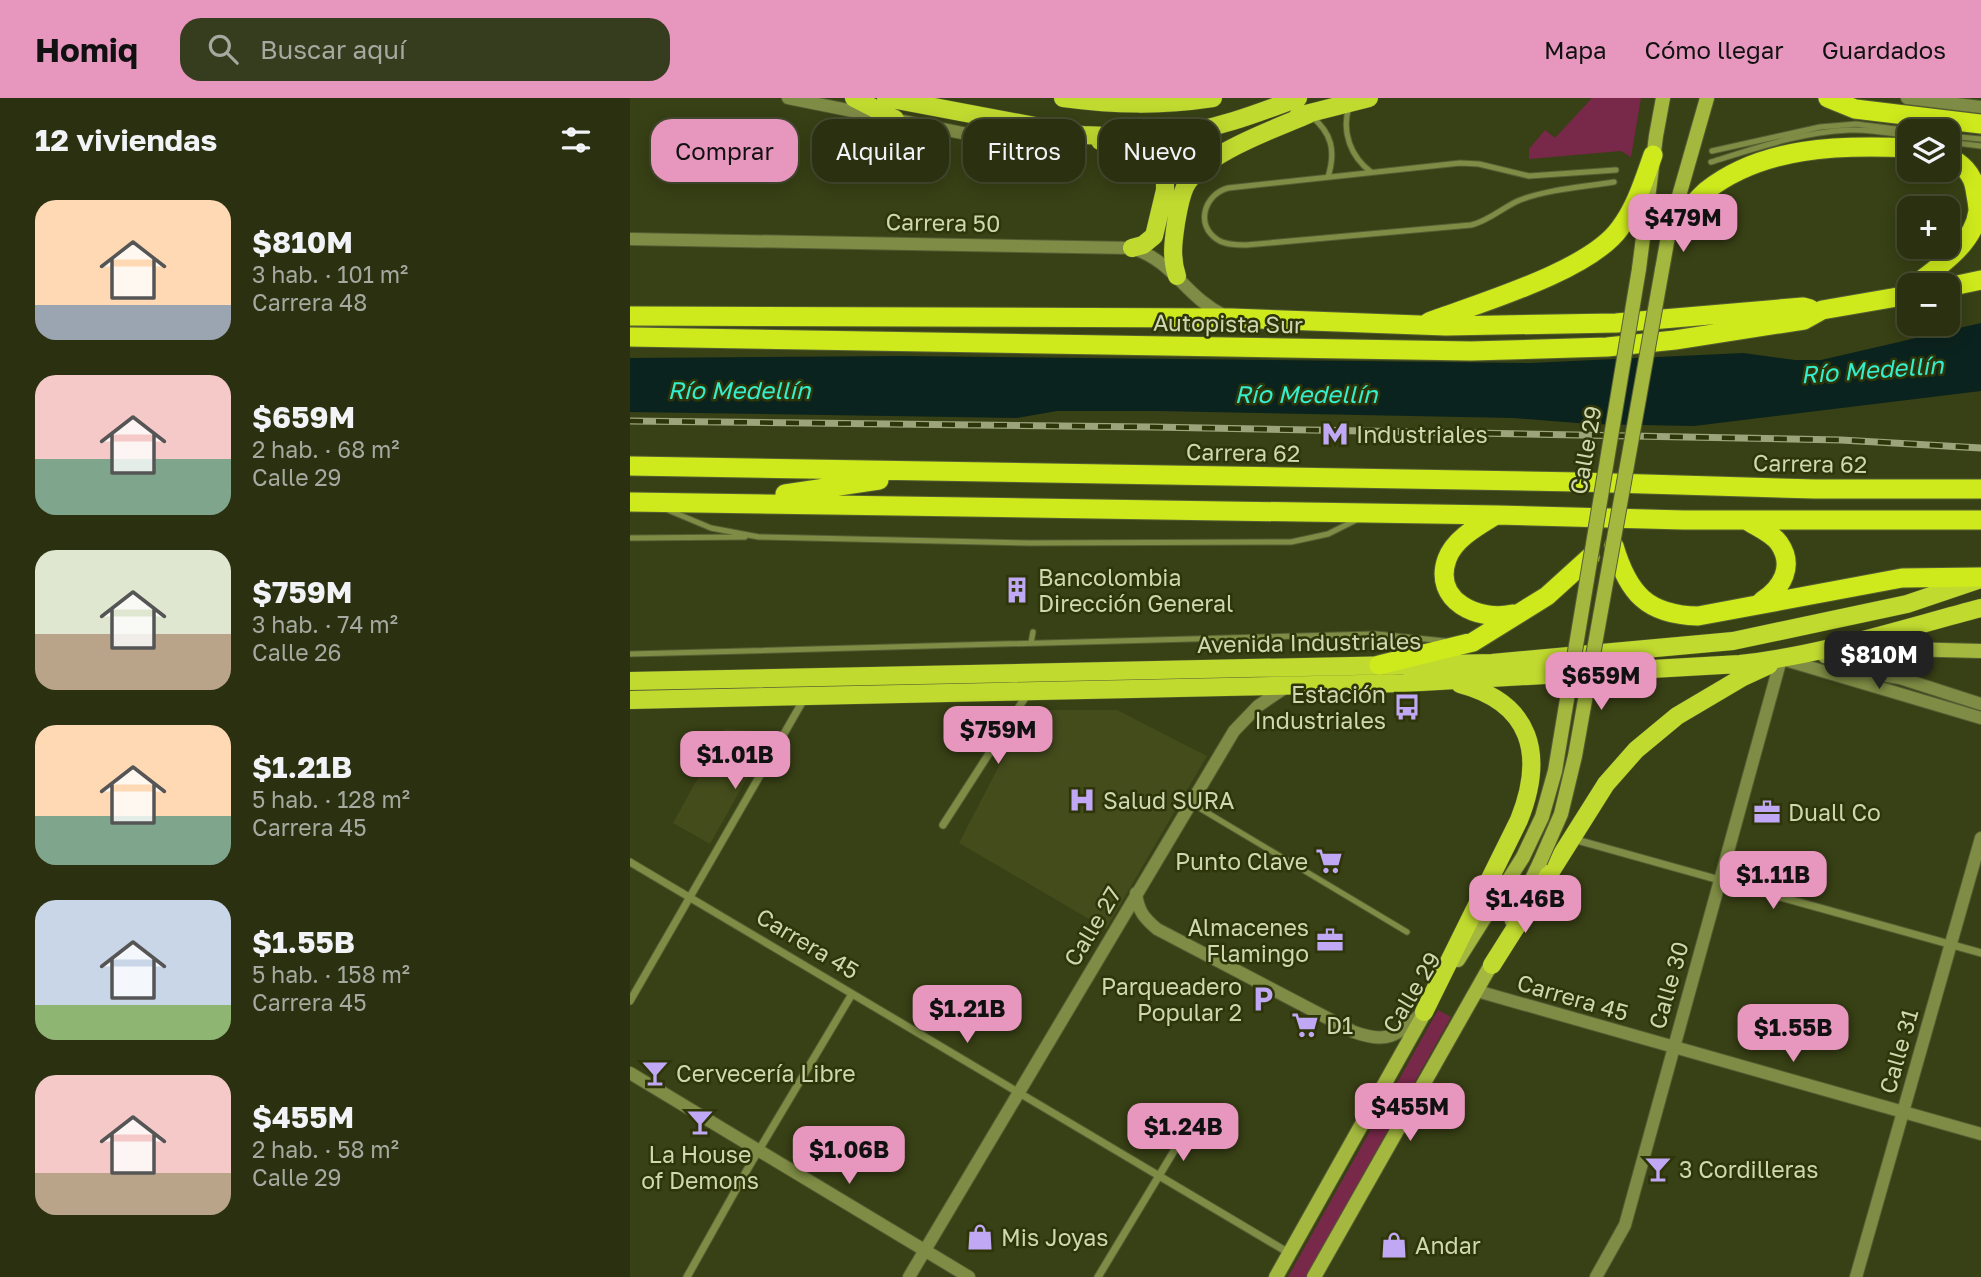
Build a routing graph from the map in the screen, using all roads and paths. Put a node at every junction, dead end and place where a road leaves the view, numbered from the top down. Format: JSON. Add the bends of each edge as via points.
{"nodes":[{"id":1,"x":789,"y":98,"type":"edge"},
{"id":2,"x":854,"y":98,"type":"edge"},
{"id":3,"x":886,"y":98,"type":"edge"},
{"id":4,"x":1063,"y":98,"type":"edge"},
{"id":5,"x":1168,"y":98,"type":"edge"},
{"id":6,"x":1213,"y":98,"type":"edge"},
{"id":7,"x":1298,"y":98,"type":"edge"},
{"id":8,"x":1369,"y":98,"type":"edge"},
{"id":9,"x":1663,"y":98,"type":"edge"},
{"id":10,"x":1707,"y":98,"type":"edge"},
{"id":11,"x":1828,"y":98,"type":"edge"},
{"id":12,"x":1907,"y":98,"type":"edge"},
{"id":13,"x":1351,"y":103,"type":"junction"},
{"id":14,"x":1147,"y":105,"type":"junction"},
{"id":15,"x":1981,"y":107,"type":"edge"},
{"id":16,"x":1309,"y":114,"type":"junction"},
{"id":17,"x":895,"y":119,"type":"joint"},
{"id":18,"x":998,"y":119,"type":"edge"},
{"id":19,"x":1220,"y":124,"type":"edge"},
{"id":20,"x":1981,"y":124,"type":"edge"},
{"id":21,"x":1897,"y":129,"type":"edge"},
{"id":22,"x":1220,"y":130,"type":"edge"},
{"id":23,"x":1897,"y":135,"type":"edge"},
{"id":24,"x":1085,"y":136,"type":"edge"},
{"id":25,"x":1960,"y":136,"type":"edge"},
{"id":26,"x":1981,"y":139,"type":"edge"},
{"id":27,"x":1960,"y":143,"type":"edge"},
{"id":28,"x":1981,"y":146,"type":"edge"},
{"id":29,"x":1897,"y":147,"type":"edge"},
{"id":30,"x":1712,"y":151,"type":"dead end"},
{"id":31,"x":1653,"y":155,"type":"junction"},
{"id":32,"x":1711,"y":162,"type":"dead end"},
{"id":33,"x":1960,"y":164,"type":"edge"},
{"id":34,"x":1616,"y":170,"type":"dead end"},
{"id":35,"x":1370,"y":172,"type":"junction"},
{"id":36,"x":1328,"y":177,"type":"junction"},
{"id":37,"x":1614,"y":182,"type":"dead end"},
{"id":38,"x":1670,"y":231,"type":"junction"},
{"id":39,"x":630,"y":239,"type":"edge"},
{"id":40,"x":1132,"y":248,"type":"junction"},
{"id":41,"x":1931,"y":273,"type":"edge"},
{"id":42,"x":1177,"y":276,"type":"junction"},
{"id":43,"x":1981,"y":281,"type":"edge"},
{"id":44,"x":1960,"y":285,"type":"edge"},
{"id":45,"x":1897,"y":294,"type":"edge"},
{"id":46,"x":1822,"y":310,"type":"junction"},
{"id":47,"x":630,"y":316,"type":"edge"},
{"id":48,"x":676,"y":317,"type":"junction"},
{"id":49,"x":1231,"y":318,"type":"junction"},
{"id":50,"x":1422,"y":325,"type":"junction"},
{"id":51,"x":630,"y":337,"type":"edge"},
{"id":52,"x":849,"y":342,"type":"junction"},
{"id":53,"x":630,"y":466,"type":"edge"},
{"id":54,"x":939,"y":471,"type":"junction"},
{"id":55,"x":1981,"y":489,"type":"edge"},
{"id":56,"x":639,"y":502,"type":"edge"},
{"id":57,"x":725,"y":502,"type":"junction"},
{"id":58,"x":1371,"y":513,"type":"junction"},
{"id":59,"x":1497,"y":515,"type":"junction"},
{"id":60,"x":1746,"y":520,"type":"junction"},
{"id":61,"x":1981,"y":520,"type":"edge"},
{"id":62,"x":759,"y":537,"type":"junction"},
{"id":63,"x":630,"y":538,"type":"edge"},
{"id":64,"x":1614,"y":546,"type":"junction"},
{"id":65,"x":1587,"y":560,"type":"junction"},
{"id":66,"x":1981,"y":578,"type":"edge"},
{"id":67,"x":1758,"y":603,"type":"junction"},
{"id":68,"x":1981,"y":608,"type":"edge"},
{"id":69,"x":1521,"y":612,"type":"junction"},
{"id":70,"x":1033,"y":632,"type":"dead end"},
{"id":71,"x":1473,"y":642,"type":"junction"},
{"id":72,"x":1031,"y":643,"type":"junction"},
{"id":73,"x":1981,"y":650,"type":"edge"},
{"id":74,"x":630,"y":654,"type":"edge"},
{"id":75,"x":1781,"y":659,"type":"junction"},
{"id":76,"x":1379,"y":665,"type":"junction"},
{"id":77,"x":630,"y":681,"type":"edge"},
{"id":78,"x":1450,"y":681,"type":"junction"},
{"id":79,"x":1289,"y":685,"type":"junction"},
{"id":80,"x":1029,"y":692,"type":"junction"},
{"id":81,"x":804,"y":698,"type":"junction"},
{"id":82,"x":630,"y":701,"type":"edge"},
{"id":83,"x":1981,"y":704,"type":"edge"},
{"id":84,"x":1981,"y":718,"type":"edge"},
{"id":85,"x":1191,"y":803,"type":"junction"},
{"id":86,"x":943,"y":825,"type":"dead end"},
{"id":87,"x":1981,"y":838,"type":"edge"},
{"id":88,"x":1572,"y":839,"type":"junction"},
{"id":89,"x":630,"y":862,"type":"edge"},
{"id":90,"x":1720,"y":881,"type":"junction"},
{"id":91,"x":1136,"y":893,"type":"junction"},
{"id":92,"x":690,"y":897,"type":"junction"},
{"id":93,"x":1407,"y":932,"type":"dead end"},
{"id":94,"x":1950,"y":945,"type":"junction"},
{"id":95,"x":1981,"y":953,"type":"edge"},
{"id":96,"x":1492,"y":965,"type":"junction"},
{"id":97,"x":1476,"y":991,"type":"junction"},
{"id":98,"x":852,"y":994,"type":"junction"},
{"id":99,"x":630,"y":1000,"type":"edge"},
{"id":100,"x":1424,"y":1012,"type":"junction"},
{"id":101,"x":1674,"y":1048,"type":"junction"},
{"id":102,"x":630,"y":1073,"type":"edge"},
{"id":103,"x":1017,"y":1092,"type":"junction"},
{"id":104,"x":1903,"y":1112,"type":"junction"},
{"id":105,"x":1981,"y":1134,"type":"edge"},
{"id":106,"x":1183,"y":1136,"type":"dead end"},
{"id":107,"x":759,"y":1151,"type":"junction"},
{"id":108,"x":1159,"y":1176,"type":"junction"},
{"id":109,"x":923,"y":1250,"type":"junction"},
{"id":110,"x":1289,"y":1254,"type":"junction"},
{"id":111,"x":687,"y":1277,"type":"edge"},
{"id":112,"x":909,"y":1277,"type":"edge"},
{"id":113,"x":969,"y":1277,"type":"edge"},
{"id":114,"x":1098,"y":1277,"type":"edge"},
{"id":115,"x":1276,"y":1277,"type":"edge"},
{"id":116,"x":1314,"y":1277,"type":"edge"},
{"id":117,"x":1596,"y":1277,"type":"edge"},
{"id":118,"x":1856,"y":1277,"type":"edge"}],
"edges":[{"from":1,"to":17,"type":"street"},
{"from":2,"to":17,"type":"main road"},
{"from":3,"to":18,"type":"main road"},
{"from":4,"to":14,"type":"main road"},
{"from":5,"to":14,"type":"main road"},
{"from":6,"to":14,"type":"main road"},
{"from":7,"to":19,"type":"main road"},
{"from":8,"to":13,"type":"main road"},
{"from":9,"to":31,"type":"main road"},
{"from":10,"to":38,"type":"main road"},
{"from":11,"to":20,"type":"highway","via":[[1854,109]]},
{"from":12,"to":15,"type":"street"},
{"from":13,"to":16,"type":"main road"},
{"from":13,"to":35,"type":"lane","via":[[1346,116],[1351,151]]},
{"from":16,"to":22,"type":"main road"},
{"from":16,"to":36,"type":"lane","via":[[1331,139]]},
{"from":16,"to":42,"type":"main road","via":[[1211,159],[1186,185],[1172,247]]},
{"from":21,"to":30,"type":"lane","via":[[1856,124],[1820,127]]},
{"from":23,"to":32,"type":"lane","via":[[1832,131]]},
{"from":24,"to":40,"type":"main road","via":[[1145,156],[1165,175],[1154,236]]},
{"from":25,"to":26,"type":"lane"},
{"from":27,"to":28,"type":"lane"},
{"from":29,"to":38,"type":"highway","via":[[1807,150],[1758,162],[1704,193]]},
{"from":31,"to":50,"type":"highway","via":[[1629,216],[1602,245],[1552,275]]},
{"from":31,"to":65,"type":"main road","name":"Calle 29","bridge":true,"via":[[1639,269]]},
{"from":33,"to":41,"type":"highway","via":[[1974,184],[1978,210],[1973,230]]},
{"from":34,"to":35,"type":"lane","via":[[1529,176],[1460,163]]},
{"from":35,"to":36,"type":"lane"},
{"from":36,"to":37,"type":"lane","via":[[1219,190],[1206,204],[1206,225],[1216,239],[1246,245],[1471,225],[1532,196]]},
{"from":38,"to":64,"type":"main road","name":"Calle 29","bridge":true},
{"from":39,"to":40,"type":"street","name":"Carrera 50"},
{"from":40,"to":42,"type":"street","name":"Carrera 50","via":[[1152,255]]},
{"from":42,"to":49,"type":"street","name":"Carrera 50","via":[[1198,300]]},
{"from":43,"to":44,"type":"highway"},
{"from":45,"to":46,"type":"highway","name":"Autopista Sur"},
{"from":46,"to":50,"type":"highway","name":"Autopista Sur","via":[[1802,307],[1616,323]]},
{"from":46,"to":52,"type":"highway","name":"Autopista Sur","via":[[1804,320],[1580,348],[1471,351]]},
{"from":47,"to":48,"type":"highway","name":"Autopista Sur"},
{"from":48,"to":49,"type":"highway","name":"Autopista Sur"},
{"from":48,"to":52,"type":"highway"},
{"from":49,"to":50,"type":"highway","name":"Autopista Sur"},
{"from":51,"to":52,"type":"highway","name":"Autopista Sur"},
{"from":53,"to":54,"type":"highway","name":"Carrera 62"},
{"from":54,"to":55,"type":"highway","name":"Carrera 62"},
{"from":54,"to":57,"type":"highway"},
{"from":56,"to":57,"type":"highway"},
{"from":56,"to":62,"type":"lane","via":[[711,528]]},
{"from":57,"to":58,"type":"highway"},
{"from":58,"to":59,"type":"highway"},
{"from":58,"to":62,"type":"lane","via":[[1328,534],[1291,542]]},
{"from":59,"to":60,"type":"highway"},
{"from":59,"to":69,"type":"highway","via":[[1454,547],[1445,570],[1447,586],[1454,600],[1477,614]]},
{"from":60,"to":61,"type":"highway"},
{"from":60,"to":67,"type":"highway","via":[[1779,542],[1785,555],[1783,583]]},
{"from":62,"to":63,"type":"lane"},
{"from":64,"to":67,"type":"highway","via":[[1634,593],[1657,608],[1698,616]]},
{"from":64,"to":96,"type":"main road","name":"Calle 29","bridge":true,"via":[[1561,814]]},
{"from":65,"to":69,"type":"highway","via":[[1548,596]]},
{"from":65,"to":100,"type":"main road","name":"Calle 29","bridge":true,"via":[[1555,771],[1542,817],[1523,857]]},
{"from":66,"to":67,"type":"highway","via":[[1902,578]]},
{"from":66,"to":76,"type":"main road","name":"Avenida Industriales","via":[[1907,604],[1733,641],[1492,663]]},
{"from":68,"to":75,"type":"main road","name":"Avenida Industriales"},
{"from":69,"to":71,"type":"highway"},
{"from":70,"to":72,"type":"lane"},
{"from":71,"to":72,"type":"lane","via":[[1377,634]]},
{"from":71,"to":76,"type":"highway"},
{"from":72,"to":74,"type":"lane"},
{"from":73,"to":75,"type":"main road","via":[[1902,649]]},
{"from":75,"to":78,"type":"main road","name":"Avenida Industriales"},
{"from":75,"to":83,"type":"street","via":[[1900,678]]},
{"from":75,"to":84,"type":"street"},
{"from":75,"to":88,"type":"main road","via":[[1657,730],[1606,784]]},
{"from":75,"to":90,"type":"street","name":"Calle 30"},
{"from":76,"to":77,"type":"main road","name":"Avenida Industriales"},
{"from":78,"to":79,"type":"main road","name":"Avenida Industriales"},
{"from":78,"to":100,"type":"main road","via":[[1489,694],[1520,719],[1527,734],[1530,775],[1519,820]]},
{"from":79,"to":80,"type":"main road","name":"Avenida Industriales"},
{"from":79,"to":85,"type":"street","name":"Calle 27","via":[[1239,724]]},
{"from":80,"to":81,"type":"main road","name":"Avenida Industriales"},
{"from":80,"to":86,"type":"street"},
{"from":81,"to":82,"type":"main road","name":"Avenida Industriales"},
{"from":81,"to":92,"type":"street"},
{"from":85,"to":91,"type":"street","name":"Calle 27"},
{"from":85,"to":93,"type":"lane"},
{"from":87,"to":94,"type":"street","name":"Calle 31"},
{"from":88,"to":90,"type":"street"},
{"from":88,"to":96,"type":"main road"},
{"from":89,"to":92,"type":"street","name":"Carrera 45"},
{"from":90,"to":94,"type":"street"},
{"from":90,"to":101,"type":"street","name":"Calle 30"},
{"from":91,"to":100,"type":"street","via":[[1143,917],[1157,929],[1354,1032],[1384,1039],[1403,1031]]},
{"from":91,"to":103,"type":"street","name":"Calle 27"},
{"from":92,"to":98,"type":"street","name":"Carrera 45"},
{"from":92,"to":99,"type":"street"},
{"from":94,"to":95,"type":"street"},
{"from":94,"to":104,"type":"street","name":"Calle 31"},
{"from":96,"to":97,"type":"main road","name":"Calle 29"},
{"from":97,"to":101,"type":"street","name":"Carrera 45"},
{"from":97,"to":116,"type":"main road","name":"Calle 29"},
{"from":98,"to":103,"type":"street","name":"Carrera 45"},
{"from":98,"to":107,"type":"street"},
{"from":100,"to":110,"type":"main road","name":"Calle 29"},
{"from":101,"to":104,"type":"street","name":"Carrera 45"},
{"from":101,"to":117,"type":"street","name":"Calle 30","via":[[1625,1225]]},
{"from":102,"to":107,"type":"street"},
{"from":103,"to":108,"type":"street","name":"Carrera 45"},
{"from":103,"to":109,"type":"street","name":"Calle 27"},
{"from":104,"to":105,"type":"street","name":"Carrera 45"},
{"from":104,"to":118,"type":"street","name":"Calle 31"},
{"from":106,"to":108,"type":"street"},
{"from":107,"to":109,"type":"street"},
{"from":107,"to":111,"type":"street"},
{"from":108,"to":110,"type":"street","name":"Carrera 45"},
{"from":108,"to":114,"type":"street"},
{"from":109,"to":112,"type":"street","name":"Calle 27"},
{"from":109,"to":113,"type":"street"},
{"from":110,"to":115,"type":"main road","name":"Calle 29"}]}
